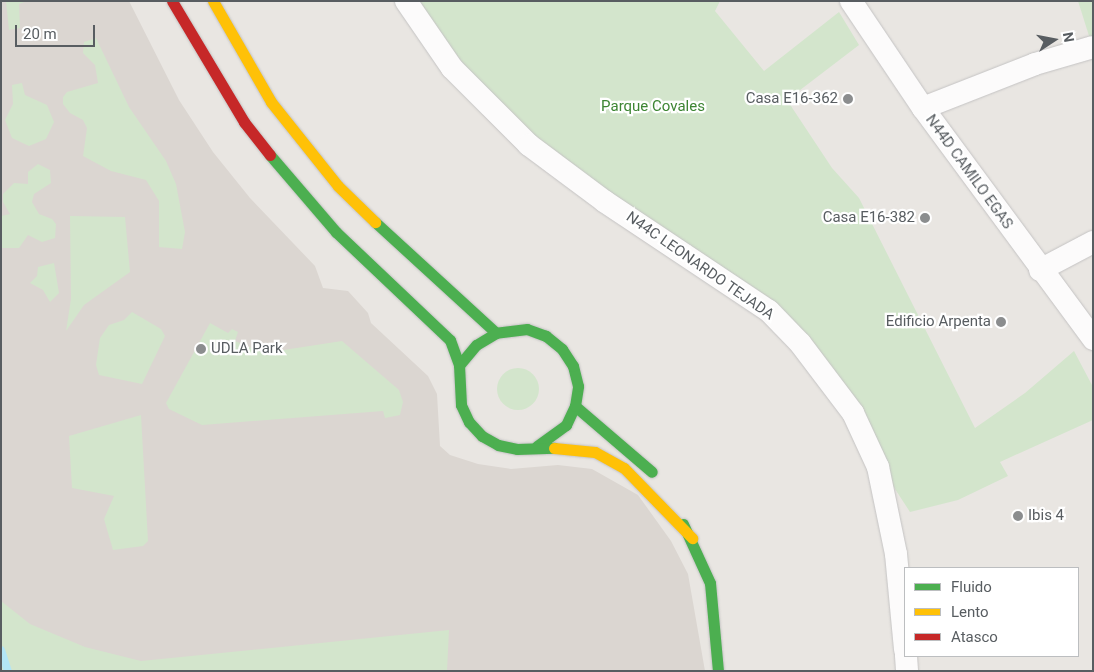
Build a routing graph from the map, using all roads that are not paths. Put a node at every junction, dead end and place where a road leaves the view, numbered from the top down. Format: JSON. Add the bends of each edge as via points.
{"nodes":[{"id":1,"x":172,"y":1,"type":"edge"},
{"id":2,"x":213,"y":1,"type":"edge"},
{"id":3,"x":406,"y":1,"type":"edge"},
{"id":4,"x":851,"y":1,"type":"edge"},
{"id":5,"x":1093,"y":46,"type":"edge"},
{"id":6,"x":923,"y":108,"type":"junction"},
{"id":7,"x":1093,"y":242,"type":"edge"},
{"id":8,"x":1040,"y":270,"type":"junction"},
{"id":9,"x":496,"y":333,"type":"junction"},
{"id":10,"x":1093,"y":339,"type":"edge"},
{"id":11,"x":459,"y":364,"type":"junction"},
{"id":12,"x":575,"y":406,"type":"junction"},
{"id":13,"x":537,"y":446,"type":"junction"},
{"id":14,"x":692,"y":538,"type":"junction"},
{"id":15,"x":904,"y":639,"type":"edge"},
{"id":16,"x":906,"y":657,"type":"edge"},
{"id":17,"x":718,"y":671,"type":"edge"},
{"id":18,"x":907,"y":671,"type":"edge"}],
"edges":[{"from":1,"to":11,"type":"street","via":[[244,122],[336,232],[450,340]]},
{"from":2,"to":9,"type":"street","via":[[271,102],[338,186],[416,263]]},
{"from":3,"to":15,"type":"street","name":"N44C LEONARDO TEJADA","via":[[452,68],[528,145],[604,201],[769,311],[800,343],[853,413],[878,467],[896,554]]},
{"from":4,"to":6,"type":"street","name":"N44D CAMILO EGAS"},
{"from":5,"to":6,"type":"street","via":[[1035,64]]},
{"from":6,"to":8,"type":"street","name":"N44D CAMILO EGAS"},
{"from":7,"to":8,"type":"street"},
{"from":8,"to":10,"type":"street","name":"N44D CAMILO EGAS"},
{"from":9,"to":11,"type":"street","via":[[476,345]]},
{"from":9,"to":12,"type":"street","via":[[527,329],[546,336],[562,348],[573,366],[578,386]]},
{"from":11,"to":13,"type":"street","via":[[461,405],[469,422],[482,436],[498,445],[517,449]]},
{"from":12,"to":13,"type":"street","via":[[566,424],[552,438]]},
{"from":12,"to":14,"type":"street","via":[[614,436],[659,483]]},
{"from":13,"to":14,"type":"street","via":[[595,452],[624,468]]},
{"from":14,"to":17,"type":"street","via":[[710,583]]},
{"from":16,"to":18,"type":"street"}]}
